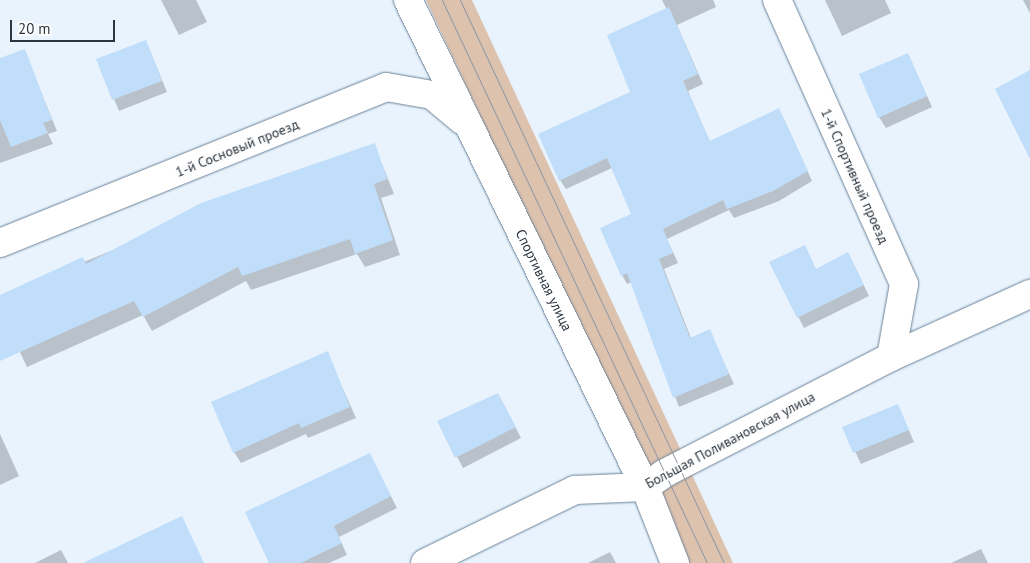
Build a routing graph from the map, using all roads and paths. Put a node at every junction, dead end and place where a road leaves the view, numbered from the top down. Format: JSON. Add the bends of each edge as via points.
{"nodes":[{"id":1,"x":408,"y":0,"type":"edge"},
{"id":2,"x":777,"y":0,"type":"edge"},
{"id":3,"x":469,"y":125,"type":"junction"},
{"id":4,"x":0,"y":243,"type":"edge"},
{"id":5,"x":1030,"y":294,"type":"edge"},
{"id":6,"x":891,"y":357,"type":"junction"},
{"id":7,"x":645,"y":487,"type":"junction"},
{"id":8,"x":425,"y":563,"type":"edge"},
{"id":9,"x":675,"y":563,"type":"edge"}],
"edges":[{"from":1,"to":3,"type":"street","name":"Спортивная улица"},
{"from":2,"to":6,"type":"street","name":"1-й Спортивный проезд","via":[[904,284]]},
{"from":3,"to":4,"type":"street","name":"1-й Сосновый проезд","via":[[432,95],[386,87]]},
{"from":3,"to":7,"type":"street","name":"Спортивная улица"},
{"from":5,"to":6,"type":"street","name":"Большая Поливановская улица"},
{"from":6,"to":7,"type":"street","name":"Большая Поливановская улица","via":[[665,472]]},
{"from":7,"to":8,"type":"street","name":"Большая Поливановская улица","via":[[575,490]]},
{"from":7,"to":9,"type":"street","name":"Спортивная улица"}]}
